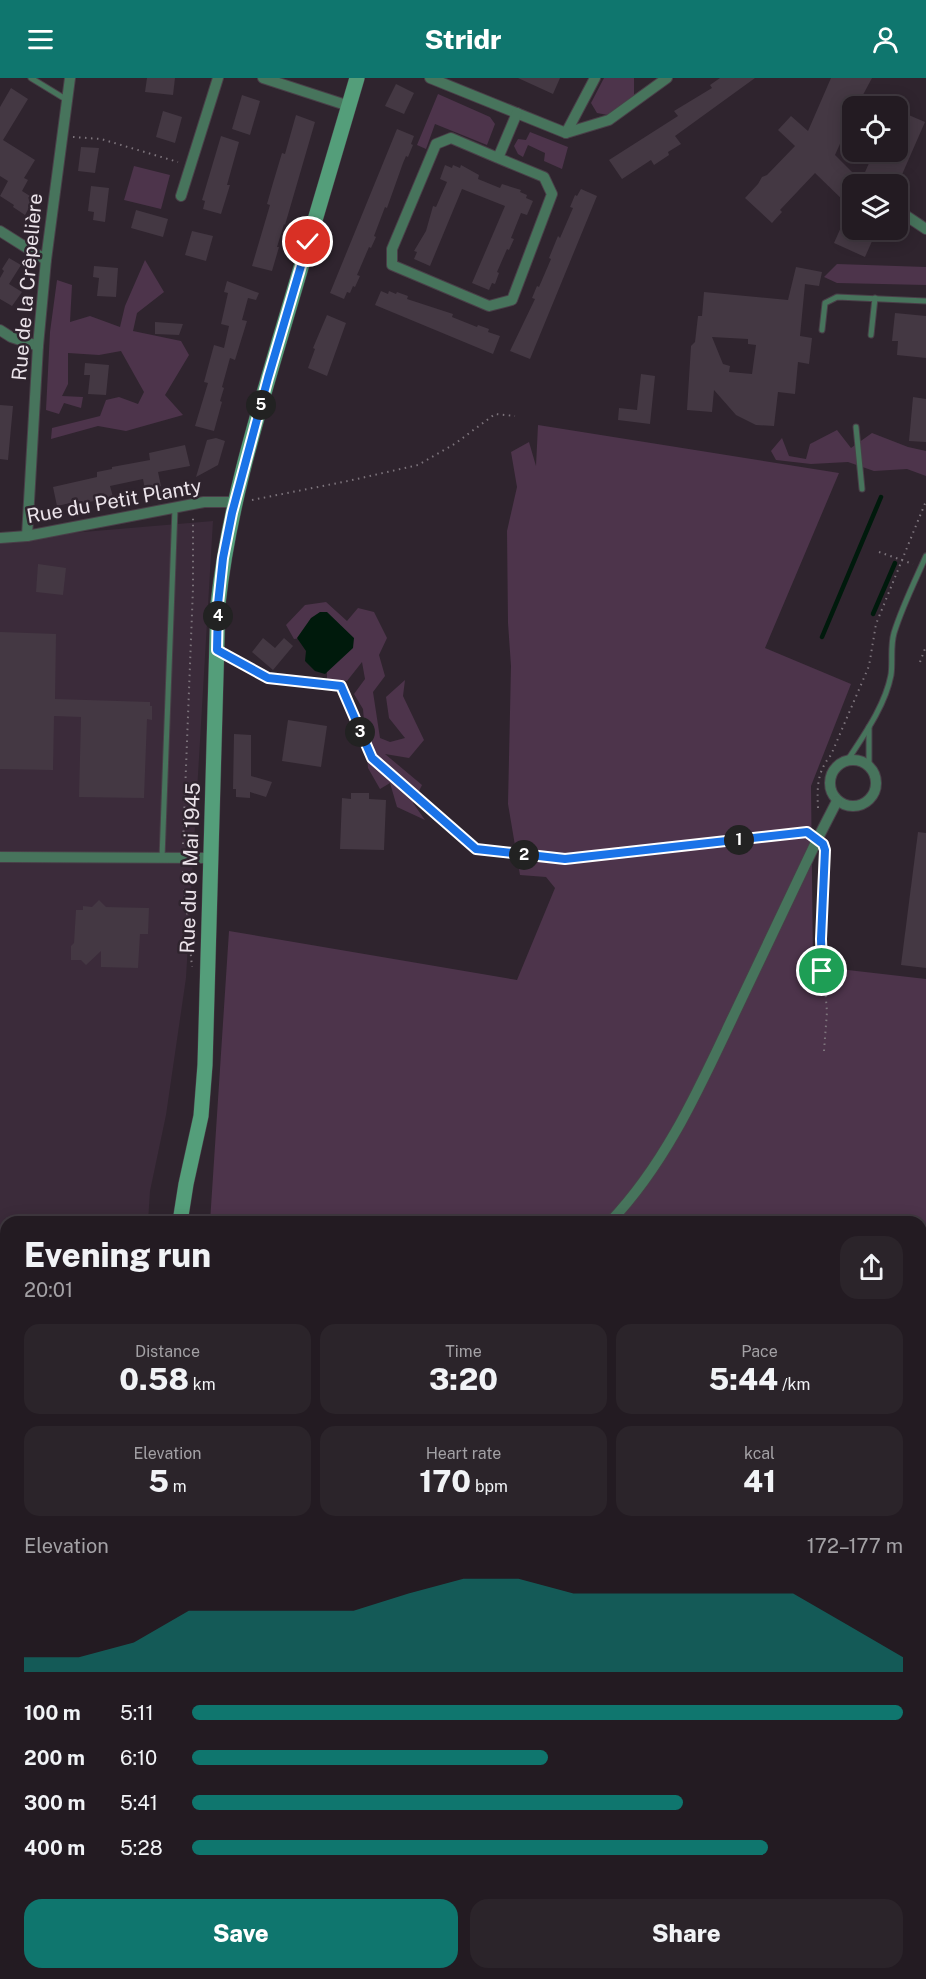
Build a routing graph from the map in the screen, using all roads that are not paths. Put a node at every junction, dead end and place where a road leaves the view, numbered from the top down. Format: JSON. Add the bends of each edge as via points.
{"nodes":[{"id":1,"x":31,"y":78,"type":"edge"},
{"id":2,"x":70,"y":78,"type":"edge"},
{"id":3,"x":218,"y":78,"type":"edge"},
{"id":4,"x":263,"y":78,"type":"edge"},
{"id":5,"x":357,"y":78,"type":"edge"},
{"id":6,"x":430,"y":78,"type":"edge"},
{"id":7,"x":595,"y":78,"type":"edge"},
{"id":8,"x":667,"y":78,"type":"edge"},
{"id":9,"x":67,"y":100,"type":"junction"},
{"id":10,"x":349,"y":106,"type":"junction"},
{"id":11,"x":517,"y":114,"type":"junction"},
{"id":12,"x":566,"y":133,"type":"junction"},
{"id":13,"x":498,"y":158,"type":"junction"},
{"id":14,"x":181,"y":196,"type":"dead end"},
{"id":15,"x":908,"y":217,"type":"edge"},
{"id":16,"x":926,"y":229,"type":"edge"},
{"id":17,"x":0,"y":231,"type":"edge"},
{"id":18,"x":45,"y":260,"type":"junction"},
{"id":19,"x":875,"y":298,"type":"junction"},
{"id":20,"x":926,"y":301,"type":"edge"},
{"id":21,"x":0,"y":330,"type":"edge"},
{"id":22,"x":822,"y":330,"type":"dead end"},
{"id":23,"x":871,"y":335,"type":"dead end"},
{"id":24,"x":38,"y":346,"type":"junction"},
{"id":25,"x":856,"y":427,"type":"dead end"},
{"id":26,"x":862,"y":489,"type":"dead end"},
{"id":27,"x":175,"y":508,"type":"junction"},
{"id":28,"x":233,"y":508,"type":"junction"},
{"id":29,"x":27,"y":536,"type":"junction"},
{"id":30,"x":0,"y":538,"type":"edge"},
{"id":31,"x":926,"y":556,"type":"edge"},
{"id":32,"x":869,"y":727,"type":"junction"},
{"id":33,"x":847,"y":761,"type":"junction"},
{"id":34,"x":869,"y":768,"type":"junction"},
{"id":35,"x":837,"y":801,"type":"junction"},
{"id":36,"x":0,"y":857,"type":"edge"},
{"id":37,"x":162,"y":858,"type":"junction"},
{"id":38,"x":212,"y":858,"type":"junction"},
{"id":39,"x":181,"y":1216,"type":"edge"},
{"id":40,"x":615,"y":1216,"type":"edge"}],
"edges":[{"from":1,"to":9,"type":"lane"},
{"from":2,"to":9,"type":"street","name":"Rue de la Crêpelière"},
{"from":3,"to":14,"type":"street"},
{"from":4,"to":10,"type":"street"},
{"from":5,"to":10,"type":"main road","name":"Rue du 8 Mai 1945"},
{"from":6,"to":11,"type":"street"},
{"from":7,"to":12,"type":"street"},
{"from":8,"to":12,"type":"street","via":[[609,120]]},
{"from":9,"to":18,"type":"street","name":"Rue de la Crêpelière"},
{"from":10,"to":28,"type":"main road","name":"Rue du 8 Mai 1945"},
{"from":11,"to":12,"type":"street"},
{"from":11,"to":13,"type":"street"},
{"from":13,"to":13,"type":"street","via":[[544,177],[552,194],[512,300],[489,306],[392,265],[392,249],[436,144],[451,138]]},
{"from":15,"to":16,"type":"street"},
{"from":17,"to":18,"type":"street"},
{"from":18,"to":24,"type":"street","name":"Rue de la Crêpelière"},
{"from":19,"to":20,"type":"lane"},
{"from":19,"to":22,"type":"lane","via":[[837,297],[825,303]]},
{"from":19,"to":23,"type":"lane"},
{"from":21,"to":24,"type":"street"},
{"from":24,"to":29,"type":"street","name":"Rue de la Crêpelière"},
{"from":25,"to":26,"type":"lane"},
{"from":27,"to":28,"type":"street","name":"Rue du Petit Planty","via":[[226,501]]},
{"from":27,"to":29,"type":"street","name":"Rue du Petit Planty"},
{"from":27,"to":37,"type":"lane"},
{"from":28,"to":38,"type":"main road","name":"Rue du 8 Mai 1945","via":[[218,604]]},
{"from":29,"to":30,"type":"street","name":"Rue du Petit Planty"},
{"from":31,"to":32,"type":"lane","via":[[894,632],[891,675]]},
{"from":32,"to":33,"type":"lane"},
{"from":32,"to":34,"type":"lane"},
{"from":33,"to":34,"type":"street"},
{"from":33,"to":35,"type":"street","via":[[839,764],[830,777]]},
{"from":34,"to":35,"type":"street","via":[[875,788],[867,801],[853,806]]},
{"from":35,"to":40,"type":"street","via":[[689,1110],[660,1160]]},
{"from":36,"to":37,"type":"street"},
{"from":37,"to":38,"type":"street"},
{"from":38,"to":39,"type":"main road","name":"Rue du 8 Mai 1945","via":[[201,1116]]}]}
